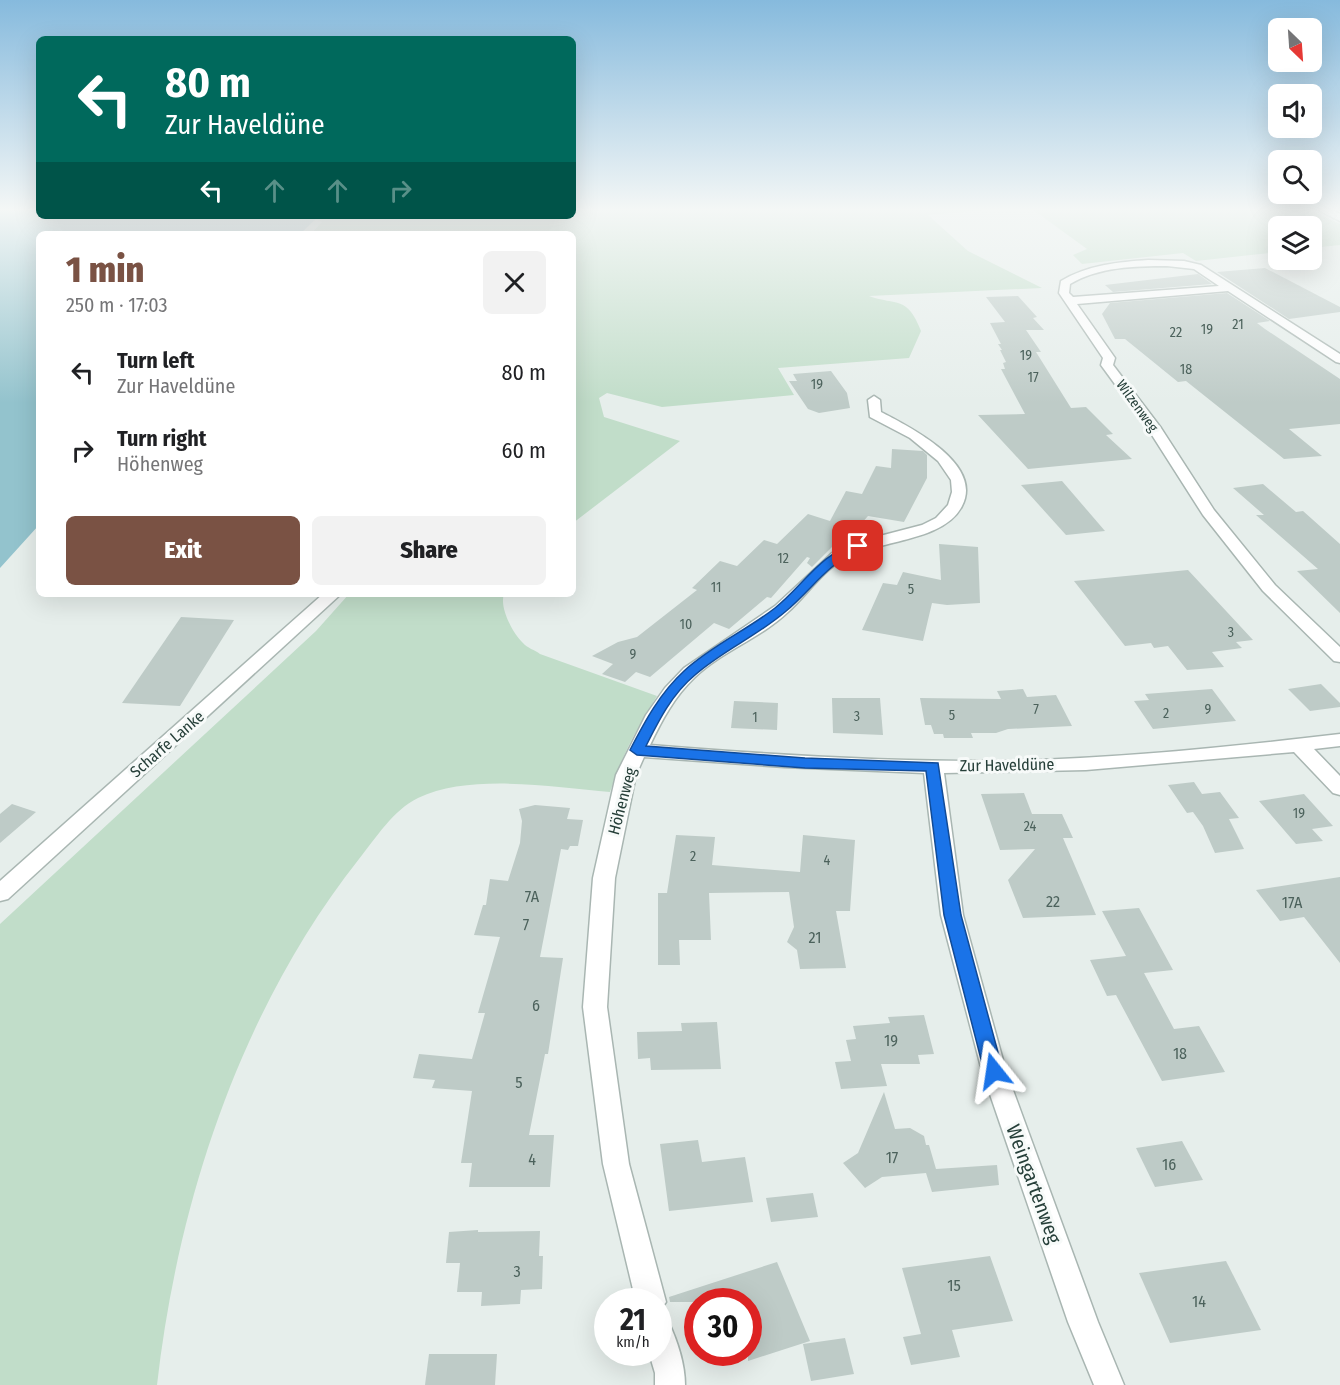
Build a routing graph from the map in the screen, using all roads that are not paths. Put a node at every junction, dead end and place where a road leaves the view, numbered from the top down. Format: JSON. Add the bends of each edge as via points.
{"nodes":[{"id":1,"x":1082,"y":274,"type":"edge"},
{"id":2,"x":1208,"y":274,"type":"edge"},
{"id":3,"x":1231,"y":288,"type":"junction"},
{"id":4,"x":1069,"y":301,"type":"junction"},
{"id":5,"x":1340,"y":359,"type":"edge"},
{"id":6,"x":874,"y":400,"type":"dead end"},
{"id":7,"x":330,"y":597,"type":"edge"},
{"id":8,"x":1340,"y":657,"type":"edge"},
{"id":9,"x":1340,"y":740,"type":"edge"},
{"id":10,"x":1299,"y":745,"type":"junction"},
{"id":11,"x":637,"y":750,"type":"junction"},
{"id":12,"x":933,"y":767,"type":"junction"},
{"id":13,"x":1340,"y":788,"type":"edge"},
{"id":14,"x":0,"y":893,"type":"edge"},
{"id":15,"x":647,"y":1288,"type":"edge"},
{"id":16,"x":668,"y":1366,"type":"edge"},
{"id":17,"x":670,"y":1385,"type":"edge"},
{"id":18,"x":1109,"y":1385,"type":"edge"}],
"edges":[{"from":1,"to":4,"type":"street","via":[[1065,283],[1064,293]]},
{"from":2,"to":3,"type":"street"},
{"from":3,"to":4,"type":"street"},
{"from":3,"to":5,"type":"street"},
{"from":4,"to":8,"type":"street","name":"Wilzenweg","via":[[1109,358],[1107,365],[1156,431],[1208,512],[1269,588]]},
{"from":6,"to":11,"type":"street","name":"Höhenweg","via":[[875,414],[932,447],[956,474],[956,506],[927,528],[858,546],[837,556],[781,610],[690,672],[655,715]]},
{"from":7,"to":14,"type":"street","name":"Scharfe Lanke"},
{"from":9,"to":10,"type":"street","name":"Zur Haveldüne"},
{"from":10,"to":12,"type":"street","name":"Zur Haveldüne","via":[[1132,761]]},
{"from":10,"to":13,"type":"street"},
{"from":11,"to":12,"type":"street","name":"Zur Haveldüne","via":[[805,763]]},
{"from":11,"to":15,"type":"street","name":"Höhenweg","via":[[626,775],[604,878],[595,1007],[616,1164]]},
{"from":12,"to":18,"type":"street","name":"Weingartenweg","via":[[952,915],[994,1071]]},
{"from":16,"to":17,"type":"street"}]}
